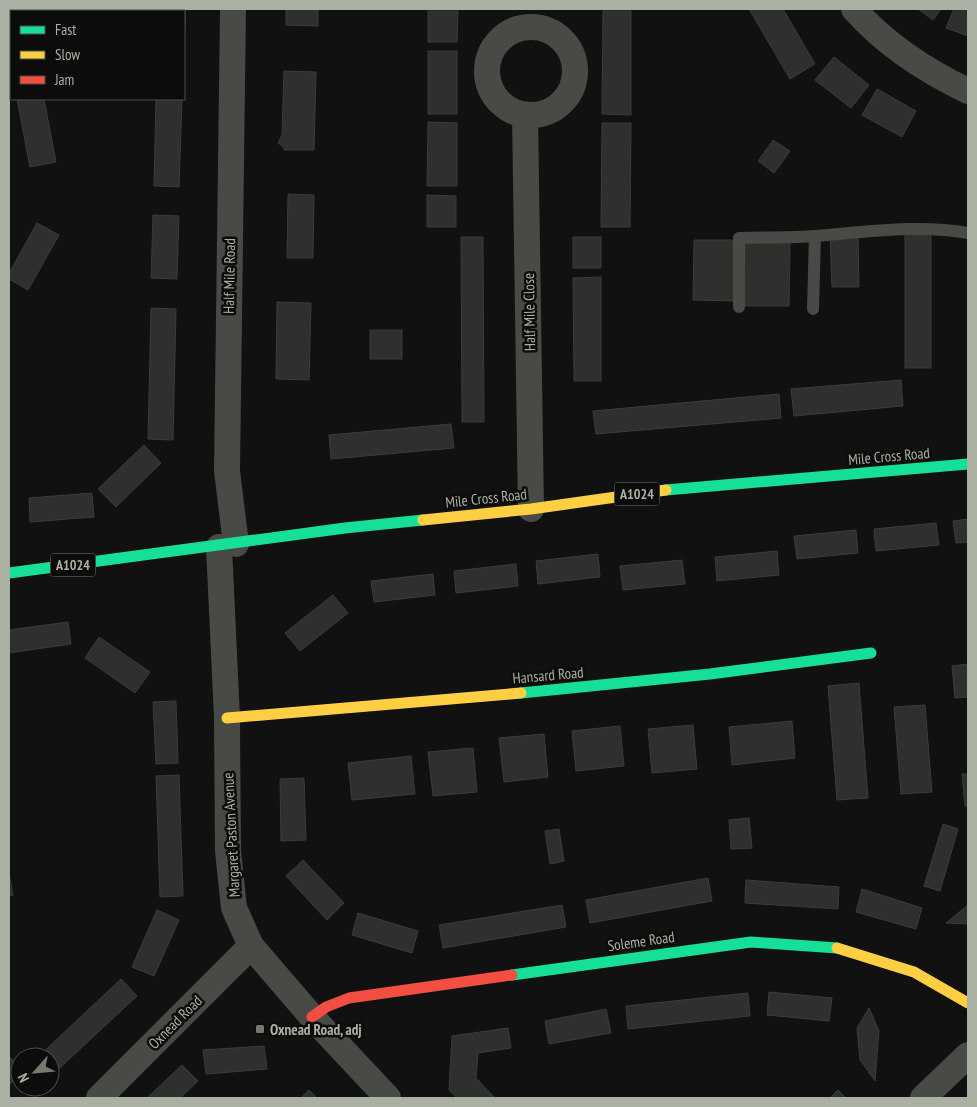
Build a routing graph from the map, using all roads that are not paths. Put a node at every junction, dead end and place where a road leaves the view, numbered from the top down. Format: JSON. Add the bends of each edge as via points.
{"nodes":[{"id":1,"x":233,"y":9,"type":"edge"},
{"id":2,"x":854,"y":9,"type":"edge"},
{"id":3,"x":968,"y":90,"type":"edge"},
{"id":4,"x":525,"y":115,"type":"dead end"},
{"id":5,"x":968,"y":233,"type":"edge"},
{"id":6,"x":815,"y":236,"type":"junction"},
{"id":7,"x":739,"y":307,"type":"dead end"},
{"id":8,"x":813,"y":309,"type":"dead end"},
{"id":9,"x":968,"y":464,"type":"edge"},
{"id":10,"x":531,"y":509,"type":"junction"},
{"id":11,"x":227,"y":545,"type":"junction"},
{"id":12,"x":9,"y":573,"type":"edge"},
{"id":13,"x":871,"y":653,"type":"dead end"},
{"id":14,"x":227,"y":718,"type":"junction"},
{"id":15,"x":251,"y":946,"type":"junction"},
{"id":16,"x":968,"y":1004,"type":"edge"},
{"id":17,"x":312,"y":1016,"type":"junction"},
{"id":18,"x":968,"y":1055,"type":"edge"},
{"id":19,"x":99,"y":1098,"type":"edge"},
{"id":20,"x":388,"y":1098,"type":"edge"},
{"id":21,"x":923,"y":1098,"type":"edge"}],
"edges":[{"from":1,"to":11,"type":"street","name":"Half Mile Road"},
{"from":2,"to":3,"type":"street","via":[[874,32],[943,79]]},
{"from":4,"to":10,"type":"street","name":"Half Mile Close"},
{"from":5,"to":6,"type":"lane","via":[[905,230]]},
{"from":6,"to":7,"type":"lane","via":[[740,238]]},
{"from":6,"to":8,"type":"lane"},
{"from":9,"to":10,"type":"street","name":"Mile Cross Road","number":"A1024","via":[[681,488]]},
{"from":10,"to":11,"type":"street","name":"Mile Cross Road","number":"A1024","via":[[345,528]]},
{"from":11,"to":12,"type":"street","name":"Mile Cross Road","number":"A1024"},
{"from":11,"to":14,"type":"street","name":"Margaret Paston Avenue"},
{"from":13,"to":14,"type":"street","name":"Hansard Road","via":[[732,673]]},
{"from":14,"to":15,"type":"street","name":"Margaret Paston Avenue","via":[[228,851],[234,908]]},
{"from":15,"to":17,"type":"street","name":"Margaret Paston Avenue"},
{"from":15,"to":19,"type":"street","name":"Oxnead Road"},
{"from":16,"to":17,"type":"street","name":"Soleme Road","via":[[914,972],[833,947],[751,942],[349,998]]},
{"from":17,"to":20,"type":"street","name":"Margaret Paston Avenue"},
{"from":18,"to":21,"type":"street"}]}
